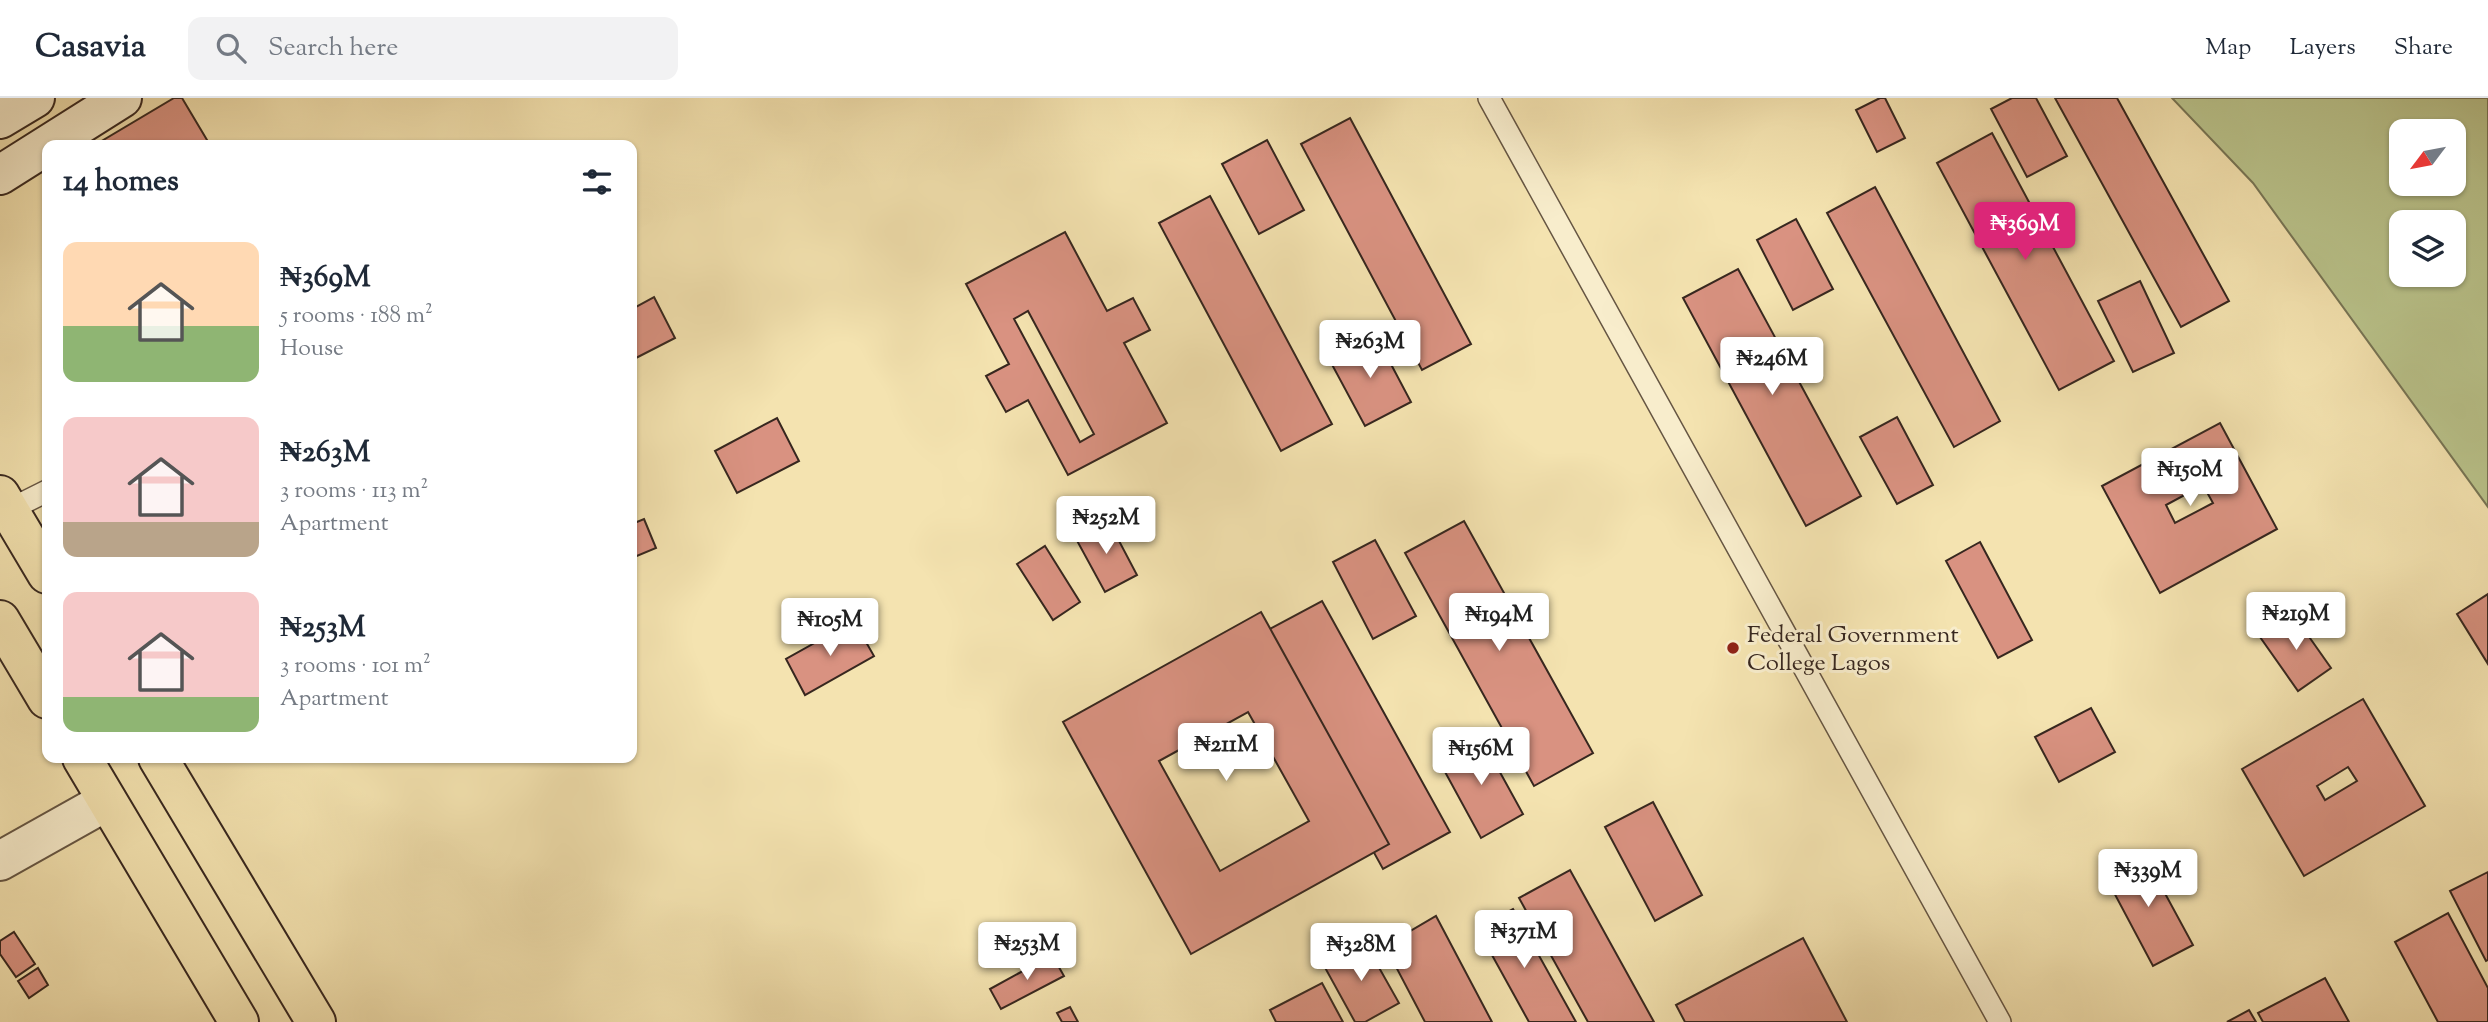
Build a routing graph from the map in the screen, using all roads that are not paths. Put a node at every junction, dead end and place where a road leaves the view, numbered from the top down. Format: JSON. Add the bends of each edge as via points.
{"nodes":[{"id":1,"x":35,"y":98,"type":"edge"},
{"id":2,"x":122,"y":98,"type":"edge"},
{"id":3,"x":1489,"y":98,"type":"edge"},
{"id":4,"x":0,"y":119,"type":"edge"},
{"id":5,"x":55,"y":140,"type":"edge"},
{"id":6,"x":42,"y":148,"type":"edge"},
{"id":7,"x":0,"y":175,"type":"edge"},
{"id":8,"x":42,"y":492,"type":"edge"},
{"id":9,"x":4,"y":502,"type":"edge"},
{"id":10,"x":42,"y":566,"type":"edge"},
{"id":11,"x":0,"y":620,"type":"edge"},
{"id":12,"x":42,"y":691,"type":"edge"},
{"id":13,"x":85,"y":763,"type":"edge"},
{"id":14,"x":161,"y":763,"type":"edge"},
{"id":15,"x":107,"y":801,"type":"junction"},
{"id":16,"x":0,"y":861,"type":"edge"},
{"id":17,"x":239,"y":1022,"type":"edge"},
{"id":18,"x":316,"y":1022,"type":"edge"},
{"id":19,"x":2000,"y":1022,"type":"edge"}],
"edges":[{"from":1,"to":4,"type":"main road"},
{"from":2,"to":5,"type":"main road"},
{"from":3,"to":19,"type":"lane"},
{"from":6,"to":7,"type":"main road"},
{"from":8,"to":9,"type":"lane"},
{"from":9,"to":10,"type":"highway"},
{"from":11,"to":12,"type":"highway"},
{"from":13,"to":15,"type":"highway"},
{"from":14,"to":18,"type":"highway"},
{"from":15,"to":16,"type":"main road"},
{"from":15,"to":17,"type":"highway"}]}
